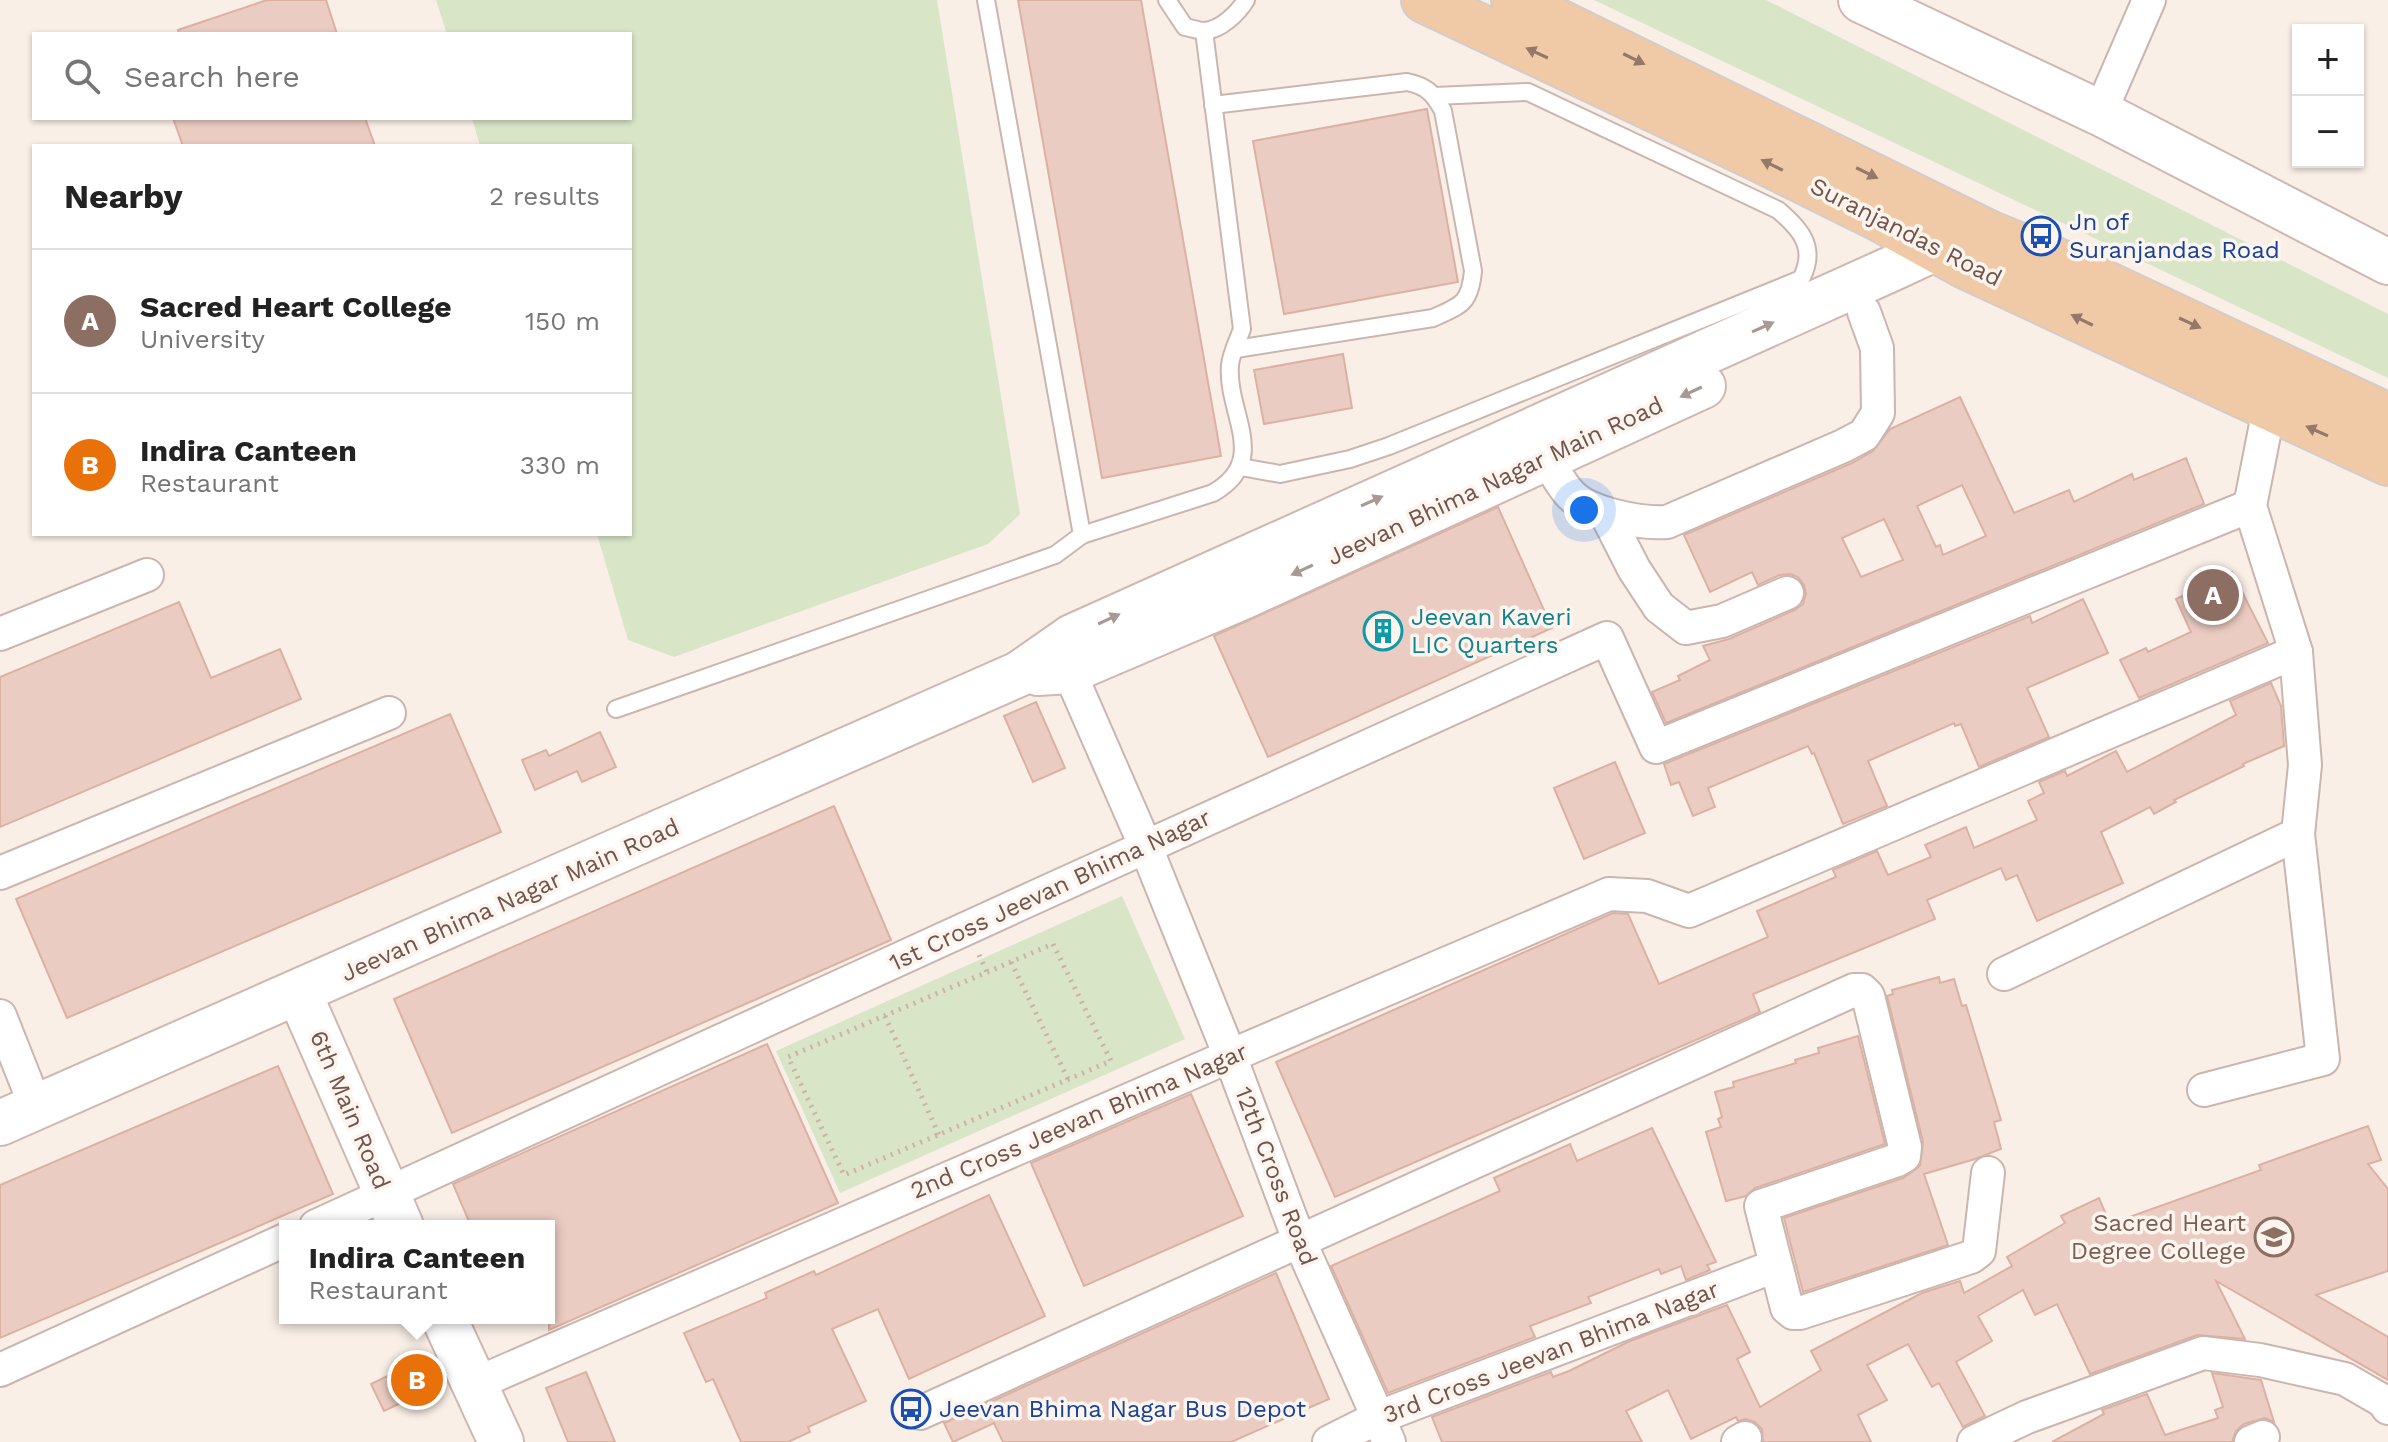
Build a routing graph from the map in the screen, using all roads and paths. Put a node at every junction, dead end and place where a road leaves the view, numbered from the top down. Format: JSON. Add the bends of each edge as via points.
{"nodes":[{"id":1,"x":986,"y":0,"type":"edge"},
{"id":2,"x":1167,"y":0,"type":"edge"},
{"id":3,"x":1246,"y":0,"type":"edge"},
{"id":4,"x":1424,"y":0,"type":"edge"},
{"id":5,"x":1514,"y":0,"type":"edge"},
{"id":6,"x":1861,"y":0,"type":"edge"},
{"id":7,"x":2149,"y":0,"type":"edge"},
{"id":8,"x":1204,"y":31,"type":"junction"},
{"id":9,"x":1435,"y":96,"type":"junction"},
{"id":10,"x":1213,"y":105,"type":"junction"},
{"id":11,"x":2100,"y":113,"type":"junction"},
{"id":12,"x":1964,"y":242,"type":"junction"},
{"id":13,"x":2388,"y":262,"type":"edge"},
{"id":14,"x":1864,"y":312,"type":"junction"},
{"id":15,"x":1236,"y":349,"type":"junction"},
{"id":16,"x":2269,"y":409,"type":"junction"},
{"id":17,"x":2388,"y":416,"type":"edge"},
{"id":18,"x":1546,"y":458,"type":"junction"},
{"id":19,"x":2388,"y":463,"type":"edge"},
{"id":20,"x":1241,"y":467,"type":"junction"},
{"id":21,"x":2250,"y":506,"type":"junction"},
{"id":22,"x":1606,"y":514,"type":"junction"},
{"id":23,"x":1082,"y":535,"type":"junction"},
{"id":24,"x":147,"y":575,"type":"dead end"},
{"id":25,"x":1787,"y":593,"type":"dead end"},
{"id":26,"x":0,"y":634,"type":"edge"},
{"id":27,"x":2296,"y":652,"type":"junction"},
{"id":28,"x":1065,"y":657,"type":"junction"},
{"id":29,"x":616,"y":709,"type":"dead end"},
{"id":30,"x":389,"y":713,"type":"dead end"},
{"id":31,"x":2298,"y":834,"type":"junction"},
{"id":32,"x":1145,"y":845,"type":"junction"},
{"id":33,"x":0,"y":873,"type":"edge"},
{"id":34,"x":1011,"y":962,"type":"junction"},
{"id":35,"x":2004,"y":974,"type":"dead end"},
{"id":36,"x":299,"y":993,"type":"junction"},
{"id":37,"x":0,"y":1016,"type":"edge"},
{"id":38,"x":885,"y":1016,"type":"junction"},
{"id":39,"x":1230,"y":1056,"type":"junction"},
{"id":40,"x":1068,"y":1079,"type":"junction"},
{"id":41,"x":2204,"y":1090,"type":"dead end"},
{"id":42,"x":18,"y":1115,"type":"edge"},
{"id":43,"x":939,"y":1135,"type":"junction"},
{"id":44,"x":1988,"y":1173,"type":"dead end"},
{"id":45,"x":393,"y":1210,"type":"edge"},
{"id":46,"x":345,"y":1220,"type":"edge"},
{"id":47,"x":1299,"y":1240,"type":"junction"},
{"id":48,"x":279,"y":1243,"type":"edge"},
{"id":49,"x":1775,"y":1266,"type":"junction"},
{"id":50,"x":447,"y":1324,"type":"edge"},
{"id":51,"x":0,"y":1370,"type":"edge"},
{"id":52,"x":475,"y":1384,"type":"junction"},
{"id":53,"x":2388,"y":1408,"type":"edge"},
{"id":54,"x":920,"y":1413,"type":"dead end"},
{"id":55,"x":1384,"y":1430,"type":"edge"},
{"id":56,"x":501,"y":1442,"type":"edge"},
{"id":57,"x":1329,"y":1442,"type":"edge"},
{"id":58,"x":1974,"y":1442,"type":"edge"}],
"edges":[{"from":1,"to":23,"type":"lane"},
{"from":2,"to":8,"type":"lane","via":[[1185,27]]},
{"from":3,"to":8,"type":"lane","via":[[1220,26]]},
{"from":12,"to":4,"type":"main road","name":"Suranjandas Road","one_way":true,"via":[[1755,157]]},
{"from":5,"to":12,"type":"main road","name":"Suranjandas Road","one_way":true},
{"from":6,"to":11,"type":"main road"},
{"from":7,"to":11,"type":"street"},
{"from":8,"to":10,"type":"lane"},
{"from":9,"to":10,"type":"lane","via":[[1407,82]]},
{"from":9,"to":15,"type":"lane","via":[[1443,111],[1473,271],[1471,293],[1456,308],[1414,322]]},
{"from":9,"to":20,"type":"lane","via":[[1528,92],[1778,210],[1805,241],[1808,265],[1801,279],[1389,446],[1280,474]]},
{"from":10,"to":15,"type":"lane","via":[[1242,329]]},
{"from":11,"to":13,"type":"main road"},
{"from":12,"to":14,"type":"main road","name":"Jeevan Bhima Nagar Main Road"},
{"from":16,"to":12,"type":"main road","name":"Suranjandas Road","one_way":true},
{"from":12,"to":17,"type":"main road","name":"Suranjandas Road","one_way":true,"via":[[2053,259]]},
{"from":28,"to":12,"type":"main road","name":"Jeevan Bhima Nagar Main Road","one_way":true},
{"from":14,"to":18,"type":"main road","name":"Jeevan Bhima Nagar Main Road","one_way":true},
{"from":14,"to":22,"type":"street","via":[[1877,348],[1878,383],[1878,413],[1864,435],[1667,522]]},
{"from":15,"to":20,"type":"lane","via":[[1230,362],[1243,446]]},
{"from":19,"to":16,"type":"main road","name":"Suranjandas Road","one_way":true},
{"from":16,"to":21,"type":"street"},
{"from":18,"to":22,"type":"street","via":[[1572,496]]},
{"from":18,"to":28,"type":"main road","name":"Jeevan Bhima Nagar Main Road","one_way":true,"via":[[1245,596]]},
{"from":20,"to":23,"type":"lane","via":[[1229,484],[1213,493]]},
{"from":21,"to":27,"type":"street"},
{"from":21,"to":32,"type":"street","name":"1st Cross Jeevan Bhima Nagar","via":[[1656,747],[1607,638]]},
{"from":22,"to":25,"type":"street","via":[[1659,607],[1686,628],[1722,621]]},
{"from":23,"to":29,"type":"lane","via":[[1055,555]]},
{"from":24,"to":26,"type":"street"},
{"from":27,"to":31,"type":"street","via":[[2305,765]]},
{"from":27,"to":39,"type":"street","name":"2nd Cross Jeevan Bhima Nagar","via":[[1689,911],[1647,896],[1609,894]]},
{"from":28,"to":32,"type":"street","name":"12th Cross Road"},
{"from":28,"to":36,"type":"main road","name":"Jeevan Bhima Nagar Main Road"},
{"from":30,"to":33,"type":"street"},
{"from":31,"to":35,"type":"street"},
{"from":31,"to":41,"type":"street","via":[[2323,1059]]},
{"from":32,"to":39,"type":"street","name":"12th Cross Road"},
{"from":32,"to":45,"type":"street","name":"1st Cross Jeevan Bhima Nagar"},
{"from":34,"to":38,"type":"path"},
{"from":34,"to":40,"type":"path"},
{"from":34,"to":40,"type":"path","via":[[1053,944],[1111,1061]]},
{"from":36,"to":42,"type":"main road","name":"Jeevan Bhima Nagar Main Road"},
{"from":36,"to":45,"type":"main road","name":"6th Main Road"},
{"from":37,"to":42,"type":"street"},
{"from":38,"to":43,"type":"path"},
{"from":38,"to":43,"type":"path","via":[[788,1057],[844,1175]]},
{"from":39,"to":47,"type":"street","name":"12th Cross Road"},
{"from":39,"to":52,"type":"street","name":"2nd Cross Jeevan Bhima Nagar"},
{"from":40,"to":43,"type":"path"},
{"from":44,"to":49,"type":"street","via":[[1979,1251],[1971,1257],[1800,1313],[1787,1308]]},
{"from":45,"to":46,"type":"street","name":"1st Cross Jeevan Bhima Nagar"},
{"from":47,"to":49,"type":"street","via":[[1862,990],[1868,996],[1904,1156],[1761,1206]]},
{"from":47,"to":54,"type":"street"},
{"from":47,"to":55,"type":"street","name":"12th Cross Road"},
{"from":48,"to":51,"type":"street"},
{"from":49,"to":55,"type":"street","name":"3rd Cross Jeevan Bhima Nagar"},
{"from":50,"to":52,"type":"main road"},
{"from":52,"to":56,"type":"main road"},
{"from":53,"to":58,"type":"street","via":[[2345,1379],[2203,1353],[2027,1417]]},
{"from":55,"to":57,"type":"street","name":"3rd Cross Jeevan Bhima Nagar"}]}
